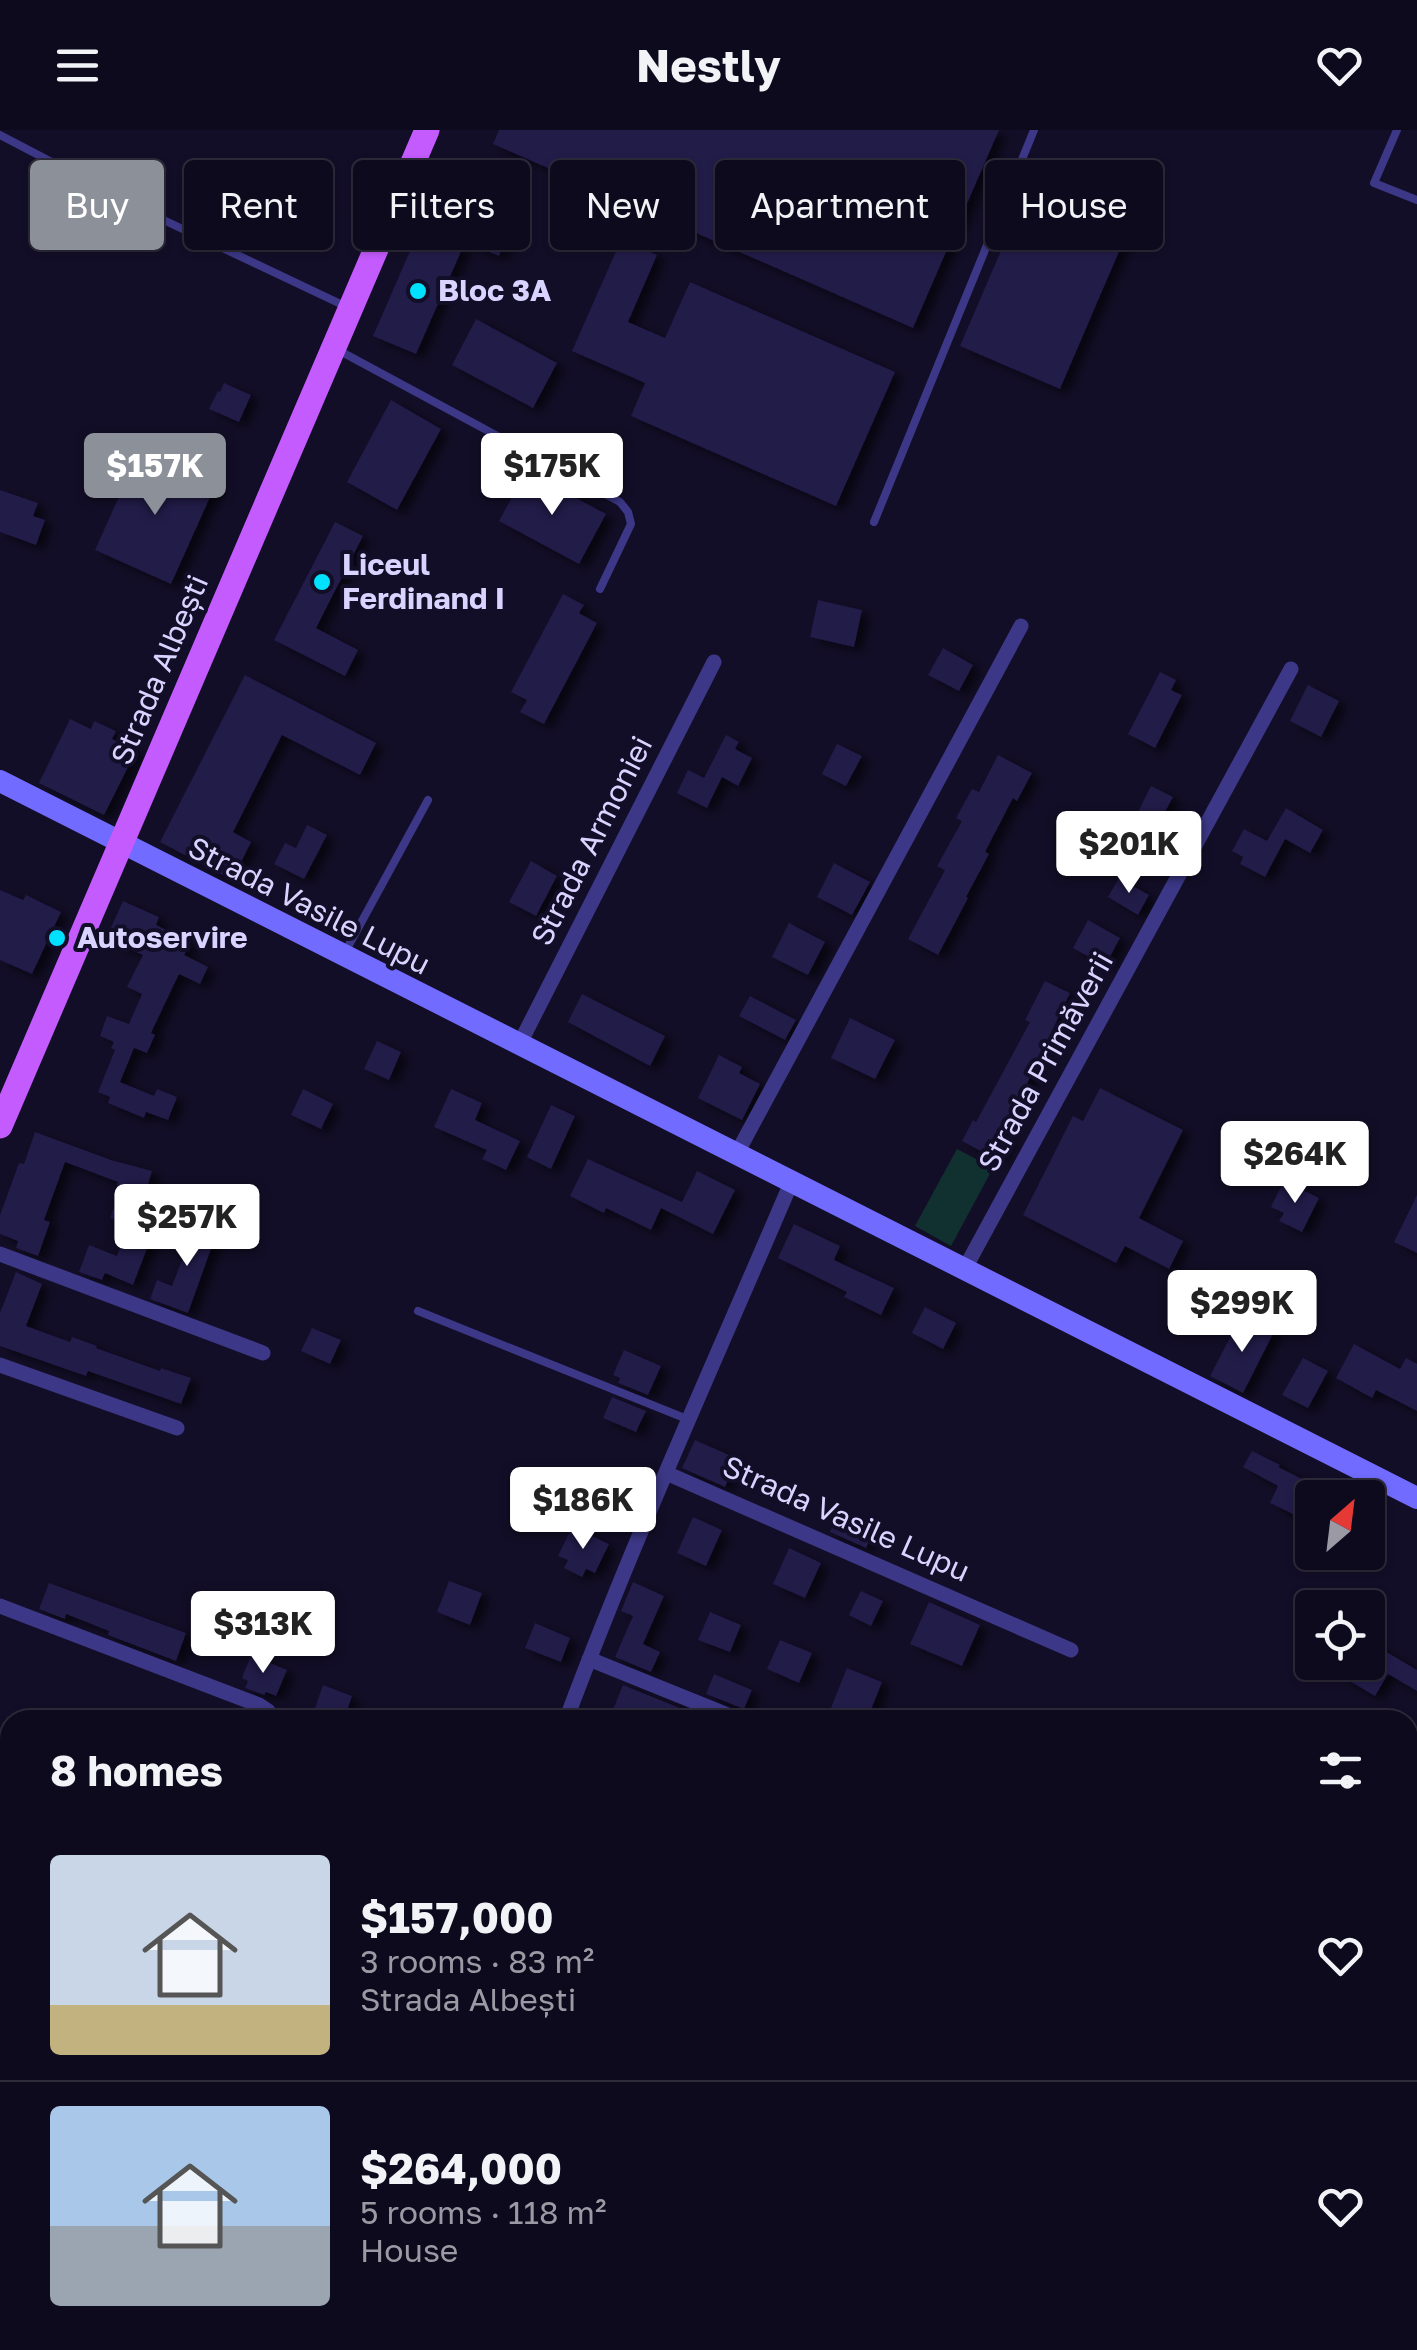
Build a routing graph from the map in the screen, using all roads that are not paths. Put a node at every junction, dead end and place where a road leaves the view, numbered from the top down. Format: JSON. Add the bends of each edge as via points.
{"nodes":[{"id":1,"x":428,"y":130,"type":"edge"},
{"id":2,"x":1034,"y":130,"type":"edge"},
{"id":3,"x":1397,"y":130,"type":"edge"},
{"id":4,"x":0,"y":135,"type":"edge"},
{"id":5,"x":1417,"y":200,"type":"edge"},
{"id":6,"x":351,"y":308,"type":"junction"},
{"id":7,"x":334,"y":348,"type":"junction"},
{"id":8,"x":874,"y":522,"type":"dead end"},
{"id":9,"x":600,"y":588,"type":"dead end"},
{"id":10,"x":1020,"y":626,"type":"dead end"},
{"id":11,"x":714,"y":662,"type":"dead end"},
{"id":12,"x":1291,"y":668,"type":"dead end"},
{"id":13,"x":0,"y":782,"type":"edge"},
{"id":14,"x":428,"y":800,"type":"dead end"},
{"id":15,"x":121,"y":844,"type":"junction"},
{"id":16,"x":343,"y":956,"type":"junction"},
{"id":17,"x":519,"y":1046,"type":"junction"},
{"id":18,"x":0,"y":1126,"type":"edge"},
{"id":19,"x":736,"y":1155,"type":"junction"},
{"id":20,"x":791,"y":1183,"type":"junction"},
{"id":21,"x":0,"y":1254,"type":"edge"},
{"id":22,"x":964,"y":1270,"type":"junction"},
{"id":23,"x":418,"y":1311,"type":"dead end"},
{"id":24,"x":263,"y":1353,"type":"dead end"},
{"id":25,"x":0,"y":1364,"type":"edge"},
{"id":26,"x":690,"y":1419,"type":"junction"},
{"id":27,"x":177,"y":1428,"type":"dead end"},
{"id":28,"x":666,"y":1473,"type":"junction"},
{"id":29,"x":1417,"y":1498,"type":"edge"},
{"id":30,"x":0,"y":1606,"type":"edge"},
{"id":31,"x":1072,"y":1650,"type":"dead end"},
{"id":32,"x":589,"y":1658,"type":"junction"},
{"id":33,"x":266,"y":1710,"type":"edge"},
{"id":34,"x":570,"y":1710,"type":"edge"},
{"id":35,"x":716,"y":1710,"type":"edge"}],
"edges":[{"from":1,"to":6,"type":"main road","name":"Strada Albești"},
{"from":2,"to":8,"type":"lane"},
{"from":3,"to":5,"type":"lane","via":[[1374,183]]},
{"from":4,"to":6,"type":"lane"},
{"from":6,"to":7,"type":"main road","name":"Strada Albești"},
{"from":7,"to":9,"type":"lane","via":[[620,502],[631,524]]},
{"from":7,"to":15,"type":"main road","name":"Strada Albești"},
{"from":10,"to":19,"type":"street"},
{"from":11,"to":17,"type":"street","name":"Strada Armoniei"},
{"from":12,"to":22,"type":"street","name":"Strada Primăverii"},
{"from":13,"to":15,"type":"main road","name":"Strada Vasile Lupu"},
{"from":14,"to":16,"type":"lane"},
{"from":15,"to":16,"type":"main road","name":"Strada Vasile Lupu"},
{"from":15,"to":18,"type":"main road","name":"Strada Albești"},
{"from":16,"to":17,"type":"main road","name":"Strada Vasile Lupu"},
{"from":17,"to":19,"type":"main road","name":"Strada Vasile Lupu"},
{"from":19,"to":20,"type":"main road","name":"Strada Vasile Lupu"},
{"from":20,"to":22,"type":"main road","name":"Strada Vasile Lupu"},
{"from":20,"to":26,"type":"street"},
{"from":21,"to":24,"type":"street"},
{"from":22,"to":29,"type":"main road","name":"Strada Vasile Lupu"},
{"from":23,"to":26,"type":"lane"},
{"from":25,"to":27,"type":"street"},
{"from":26,"to":28,"type":"street"},
{"from":28,"to":31,"type":"street","name":"Strada Vasile Lupu"},
{"from":28,"to":32,"type":"street"},
{"from":30,"to":33,"type":"street"},
{"from":32,"to":34,"type":"street"},
{"from":32,"to":35,"type":"street"}]}
